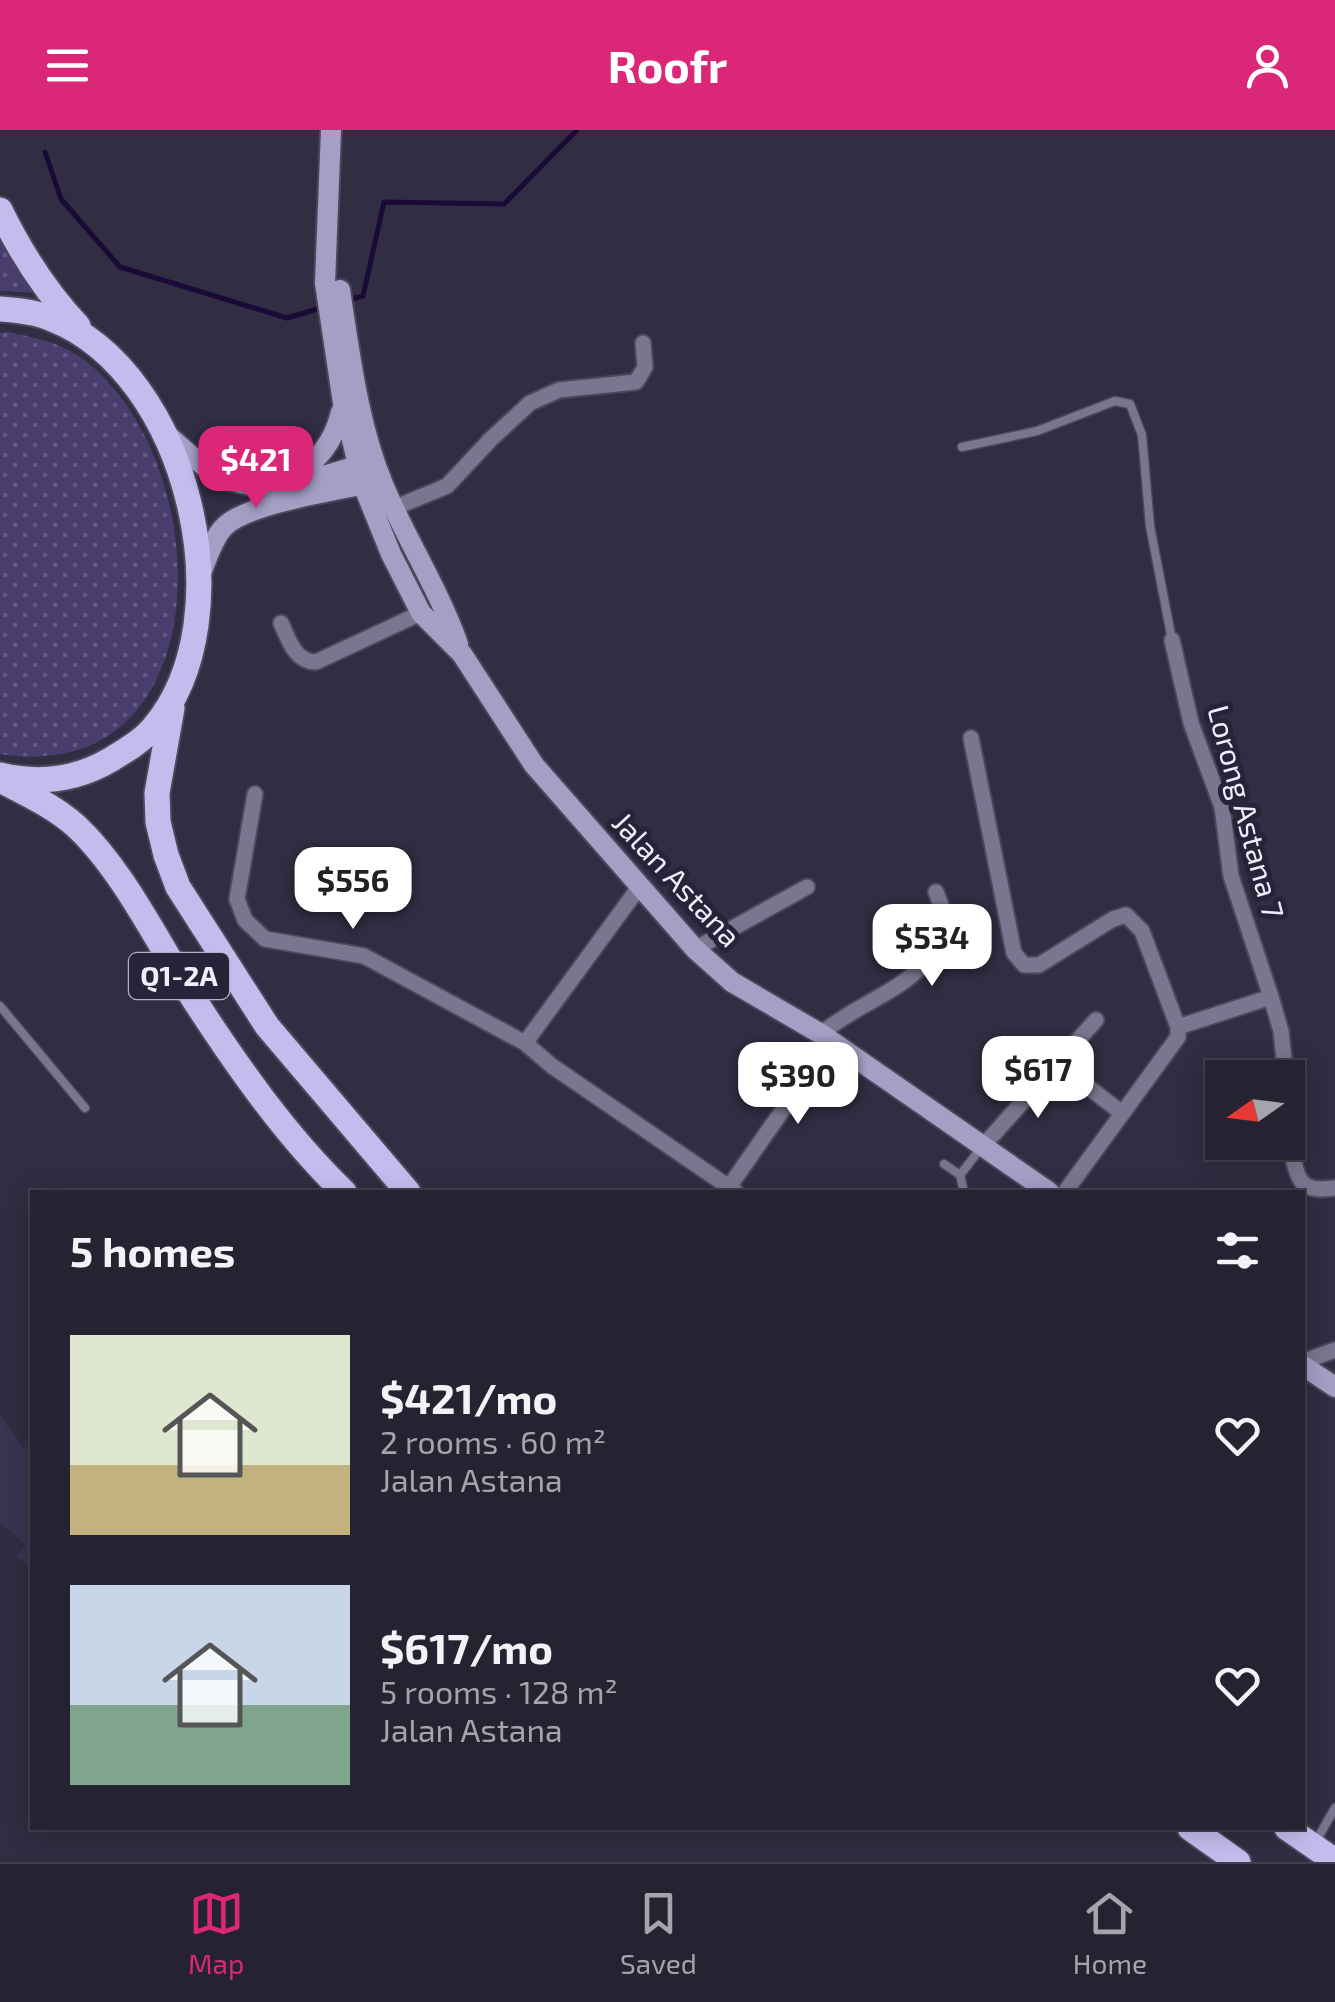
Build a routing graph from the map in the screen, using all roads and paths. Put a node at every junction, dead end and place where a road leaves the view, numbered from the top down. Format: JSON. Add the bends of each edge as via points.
{"nodes":[{"id":1,"x":330,"y":130,"type":"edge"},
{"id":2,"x":0,"y":210,"type":"edge"},
{"id":3,"x":0,"y":309,"type":"edge"},
{"id":4,"x":337,"y":317,"type":"junction"},
{"id":5,"x":643,"y":344,"type":"dead end"},
{"id":6,"x":99,"y":348,"type":"junction"},
{"id":7,"x":343,"y":403,"type":"junction"},
{"id":8,"x":162,"y":430,"type":"junction"},
{"id":9,"x":962,"y":447,"type":"dead end"},
{"id":10,"x":369,"y":473,"type":"junction"},
{"id":11,"x":287,"y":483,"type":"junction"},
{"id":12,"x":317,"y":494,"type":"junction"},
{"id":13,"x":394,"y":508,"type":"junction"},
{"id":14,"x":391,"y":554,"type":"junction"},
{"id":15,"x":200,"y":575,"type":"junction"},
{"id":16,"x":421,"y":613,"type":"junction"},
{"id":17,"x":281,"y":622,"type":"dead end"},
{"id":18,"x":1172,"y":640,"type":"joint"},
{"id":19,"x":462,"y":654,"type":"junction"},
{"id":20,"x":176,"y":689,"type":"junction"},
{"id":21,"x":971,"y":738,"type":"dead end"},
{"id":22,"x":0,"y":778,"type":"edge"},
{"id":23,"x":255,"y":794,"type":"dead end"},
{"id":24,"x":640,"y":886,"type":"junction"},
{"id":25,"x":807,"y":886,"type":"dead end"},
{"id":26,"x":936,"y":892,"type":"dead end"},
{"id":27,"x":694,"y":949,"type":"junction"},
{"id":28,"x":1271,"y":998,"type":"junction"},
{"id":29,"x":0,"y":1006,"type":"edge"},
{"id":30,"x":1096,"y":1020,"type":"dead end"},
{"id":31,"x":1178,"y":1027,"type":"junction"},
{"id":32,"x":826,"y":1038,"type":"junction"},
{"id":33,"x":525,"y":1043,"type":"junction"},
{"id":34,"x":1284,"y":1060,"type":"edge"},
{"id":35,"x":1058,"y":1064,"type":"junction"},
{"id":36,"x":85,"y":1108,"type":"dead end"},
{"id":37,"x":1122,"y":1114,"type":"junction"},
{"id":38,"x":984,"y":1145,"type":"junction"},
{"id":39,"x":1294,"y":1160,"type":"edge"},
{"id":40,"x":944,"y":1164,"type":"dead end"},
{"id":41,"x":960,"y":1175,"type":"junction"},
{"id":42,"x":1335,"y":1188,"type":"edge"},
{"id":43,"x":342,"y":1190,"type":"edge"},
{"id":44,"x":406,"y":1190,"type":"edge"},
{"id":45,"x":732,"y":1190,"type":"edge"},
{"id":46,"x":964,"y":1190,"type":"edge"},
{"id":47,"x":1046,"y":1190,"type":"edge"},
{"id":48,"x":1066,"y":1190,"type":"edge"},
{"id":49,"x":1335,"y":1350,"type":"edge"},
{"id":50,"x":1305,"y":1363,"type":"edge"},
{"id":51,"x":1305,"y":1366,"type":"edge"},
{"id":52,"x":1335,"y":1388,"type":"edge"},
{"id":53,"x":1335,"y":1808,"type":"edge"},
{"id":54,"x":1193,"y":1830,"type":"edge"},
{"id":55,"x":1290,"y":1830,"type":"edge"},
{"id":56,"x":1314,"y":1846,"type":"junction"},
{"id":57,"x":1238,"y":1862,"type":"edge"},
{"id":58,"x":1335,"y":1862,"type":"edge"}],
"edges":[{"from":1,"to":4,"type":"main road","name":"Jalan Astana","via":[[328,250]]},
{"from":2,"to":6,"type":"main road","via":[[41,282]]},
{"from":3,"to":6,"type":"main road","via":[[51,318]]},
{"from":4,"to":7,"type":"main road","name":"Jalan Astana"},
{"from":4,"to":10,"type":"main road","name":"Jalan Astana","via":[[359,399]]},
{"from":5,"to":13,"type":"street","via":[[646,366],[636,382],[559,390],[530,403],[446,486]]},
{"from":6,"to":8,"type":"main road"},
{"from":7,"to":10,"type":"main road","name":"Jalan Astana"},
{"from":7,"to":11,"type":"main road","via":[[322,456]]},
{"from":8,"to":11,"type":"main road","via":[[224,478],[258,486]]},
{"from":8,"to":15,"type":"main road","via":[[189,506]]},
{"from":9,"to":18,"type":"lane","via":[[1038,430],[1115,401],[1130,404],[1142,434],[1150,526]]},
{"from":10,"to":11,"type":"main road"},
{"from":10,"to":12,"type":"main road"},
{"from":10,"to":13,"type":"main road","name":"Jalan Astana"},
{"from":10,"to":14,"type":"main road","name":"Jalan Astana"},
{"from":12,"to":14,"type":"main road","via":[[357,506]]},
{"from":12,"to":15,"type":"main road","via":[[224,526]]},
{"from":13,"to":19,"type":"main road","name":"Jalan Astana"},
{"from":14,"to":16,"type":"main road","name":"Jalan Astana"},
{"from":15,"to":20,"type":"main road","via":[[196,637]]},
{"from":16,"to":17,"type":"street","via":[[316,662],[296,654]]},
{"from":16,"to":19,"type":"main road","name":"Jalan Astana"},
{"from":18,"to":28,"type":"street","name":"Lorong Astana 7","via":[[1191,723],[1222,807],[1231,876]]},
{"from":19,"to":24,"type":"main road","name":"Jalan Astana","via":[[534,765]]},
{"from":20,"to":22,"type":"main road","via":[[151,730],[101,766],[52,779]]},
{"from":20,"to":44,"type":"main road","via":[[157,793],[158,822],[178,887],[267,1026]]},
{"from":21,"to":31,"type":"street","via":[[1014,953],[1024,965],[1039,965],[1126,916],[1142,931]]},
{"from":22,"to":43,"type":"main road","number":"Q1-2A","via":[[45,802],[103,855],[231,1057]]},
{"from":23,"to":33,"type":"street","via":[[237,899],[245,920],[265,940],[364,956]]},
{"from":24,"to":27,"type":"main road","name":"Jalan Astana"},
{"from":24,"to":33,"type":"street"},
{"from":25,"to":27,"type":"street"},
{"from":26,"to":32,"type":"street","via":[[942,908],[927,936],[922,967],[842,1015]]},
{"from":27,"to":32,"type":"main road","name":"Jalan Astana","via":[[732,982]]},
{"from":28,"to":31,"type":"street"},
{"from":28,"to":34,"type":"street","name":"Lorong Astana 7"},
{"from":29,"to":36,"type":"lane"},
{"from":30,"to":35,"type":"street"},
{"from":31,"to":37,"type":"street","via":[[1178,1037]]},
{"from":32,"to":38,"type":"main road","name":"Jalan Astana"},
{"from":32,"to":45,"type":"street"},
{"from":33,"to":45,"type":"street"},
{"from":35,"to":37,"type":"street"},
{"from":35,"to":38,"type":"street"},
{"from":37,"to":48,"type":"street"},
{"from":38,"to":41,"type":"lane"},
{"from":38,"to":47,"type":"main road","name":"Jalan Astana"},
{"from":39,"to":42,"type":"street","via":[[1303,1182]]},
{"from":40,"to":41,"type":"lane"},
{"from":41,"to":46,"type":"lane"},
{"from":49,"to":50,"type":"street"},
{"from":51,"to":52,"type":"main road"},
{"from":53,"to":56,"type":"lane"},
{"from":54,"to":57,"type":"main road"},
{"from":55,"to":56,"type":"main road"},
{"from":56,"to":58,"type":"main road"}]}
